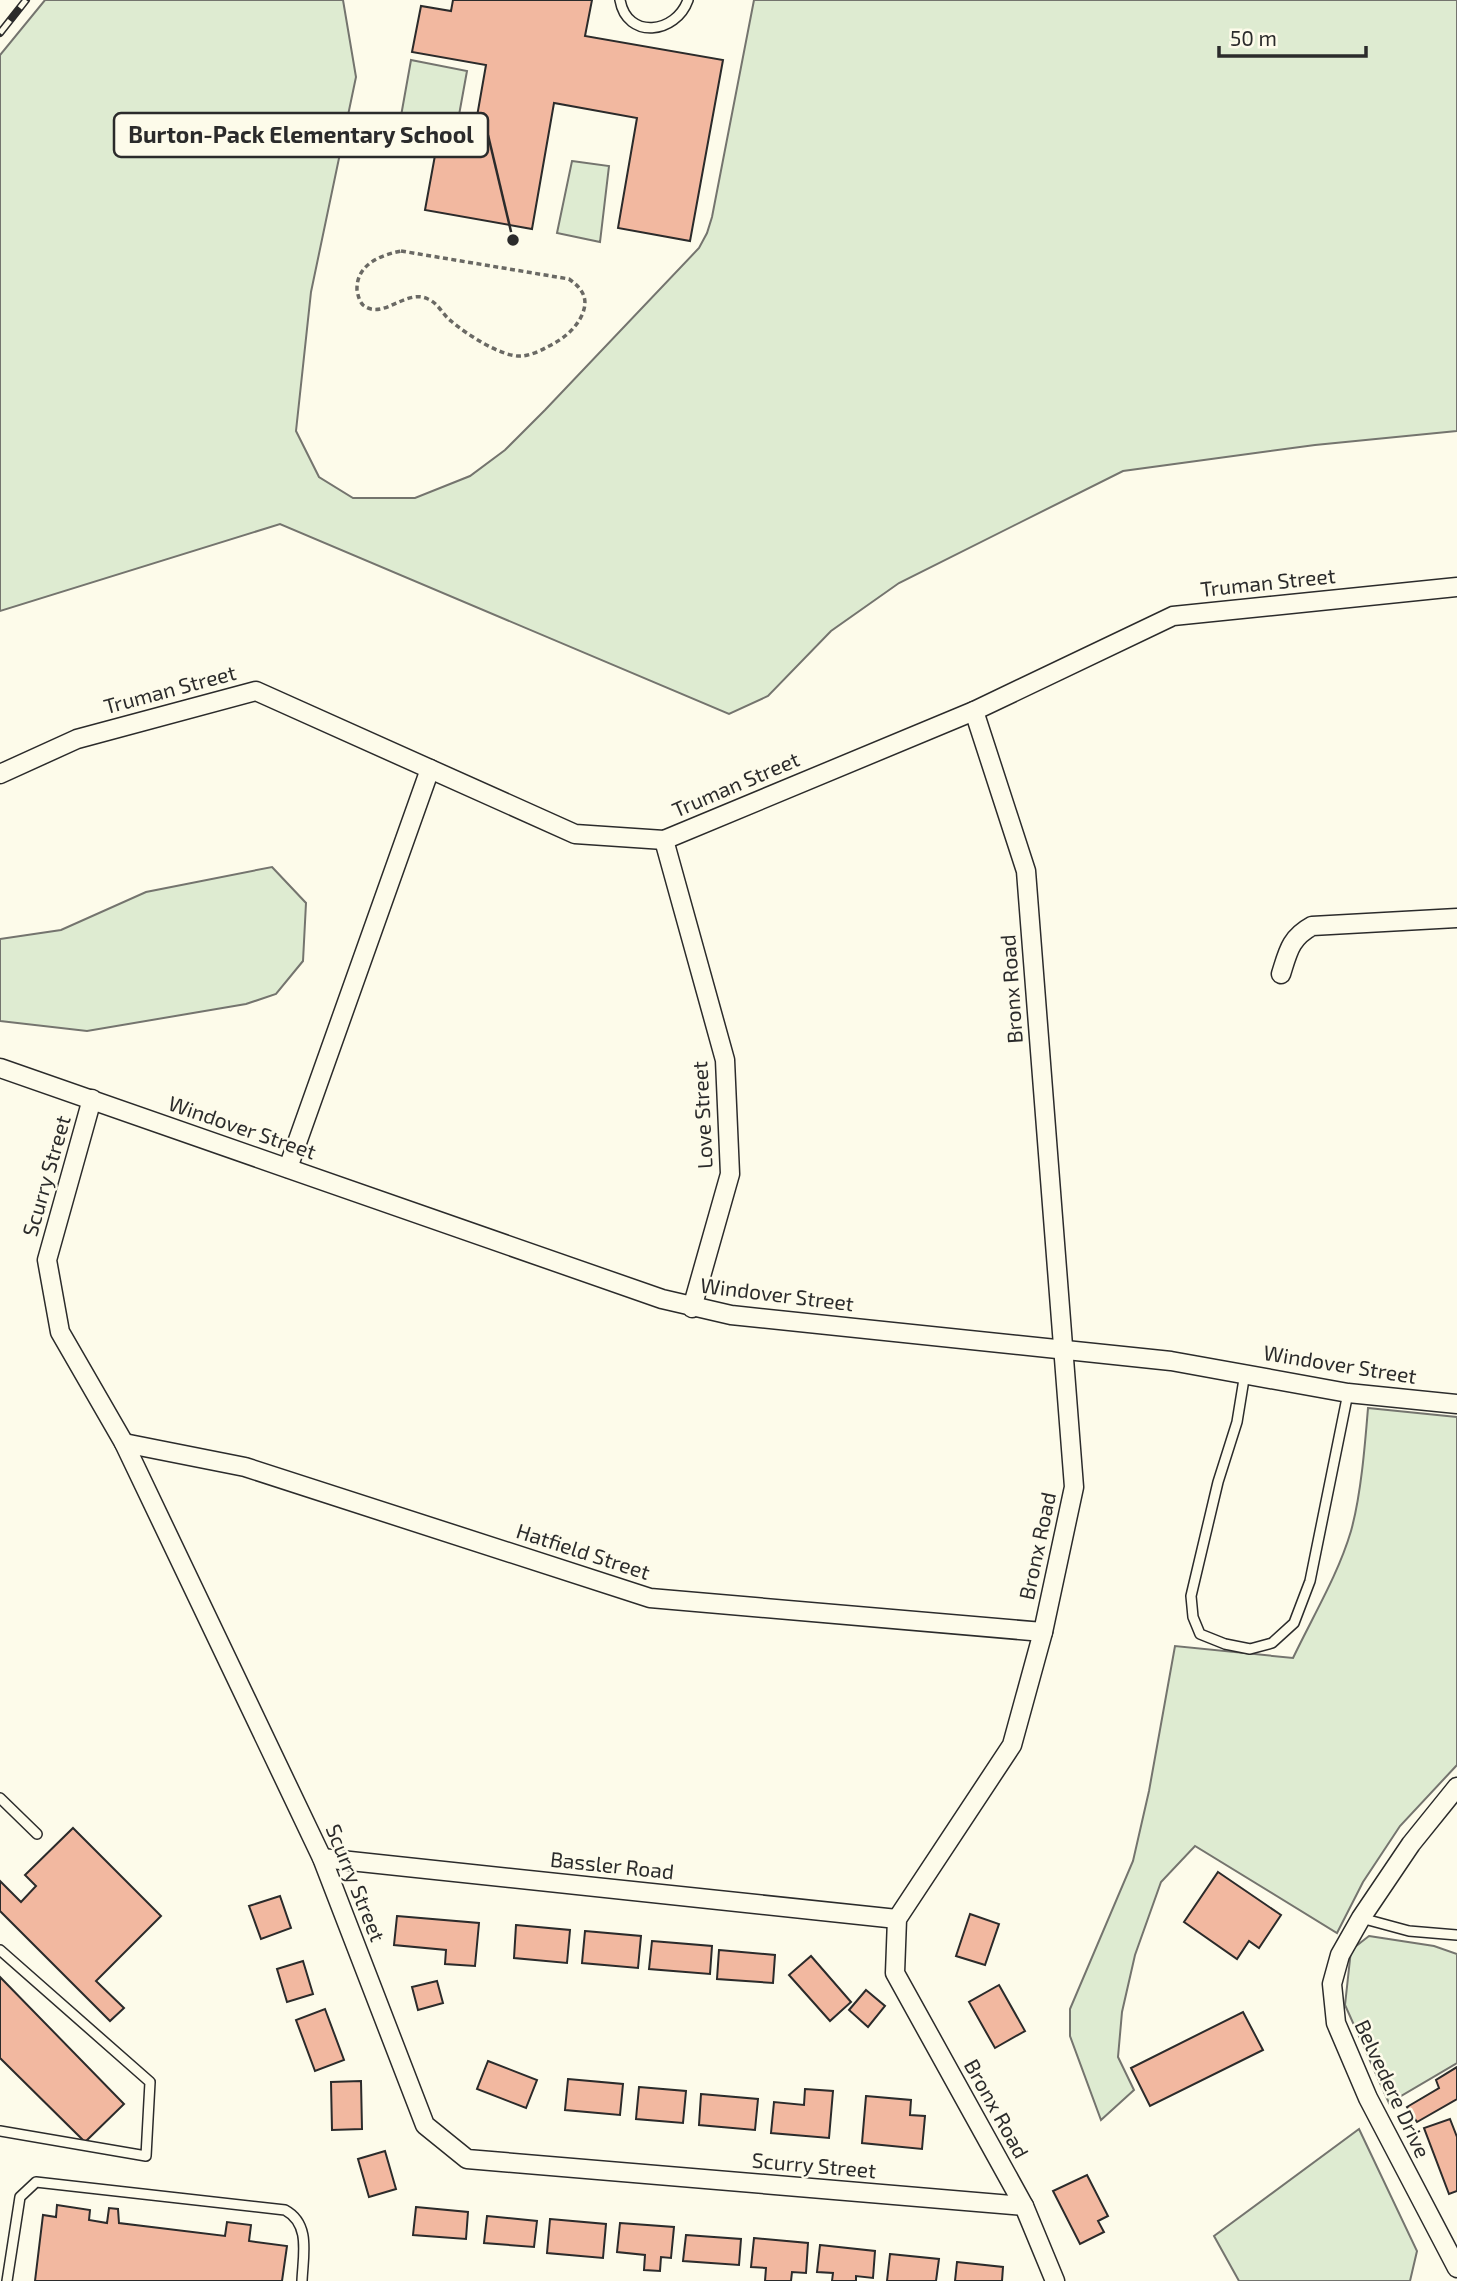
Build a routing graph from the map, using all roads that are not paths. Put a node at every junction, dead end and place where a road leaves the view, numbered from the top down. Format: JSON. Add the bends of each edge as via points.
{"nodes":[{"id":1,"x":620,"y":0,"type":"edge"},
{"id":2,"x":688,"y":0,"type":"edge"},
{"id":3,"x":1457,"y":587,"type":"edge"},
{"id":4,"x":974,"y":711,"type":"junction"},
{"id":5,"x":430,"y":769,"type":"junction"},
{"id":6,"x":0,"y":774,"type":"edge"},
{"id":7,"x":664,"y":840,"type":"junction"},
{"id":8,"x":1457,"y":918,"type":"edge"},
{"id":9,"x":1281,"y":974,"type":"dead end"},
{"id":10,"x":0,"y":1069,"type":"edge"},
{"id":11,"x":92,"y":1099,"type":"junction"},
{"id":12,"x":288,"y":1168,"type":"junction"},
{"id":13,"x":692,"y":1308,"type":"junction"},
{"id":14,"x":1063,"y":1351,"type":"junction"},
{"id":15,"x":1245,"y":1373,"type":"junction"},
{"id":16,"x":1348,"y":1393,"type":"junction"},
{"id":17,"x":1457,"y":1404,"type":"edge"},
{"id":18,"x":124,"y":1443,"type":"junction"},
{"id":19,"x":1043,"y":1632,"type":"junction"},
{"id":20,"x":1457,"y":1787,"type":"edge"},
{"id":21,"x":0,"y":1798,"type":"edge"},
{"id":22,"x":37,"y":1835,"type":"dead end"},
{"id":23,"x":322,"y":1858,"type":"junction"},
{"id":24,"x":1361,"y":1918,"type":"junction"},
{"id":25,"x":897,"y":1919,"type":"junction"},
{"id":26,"x":1457,"y":1935,"type":"edge"},
{"id":27,"x":0,"y":1950,"type":"edge"},
{"id":28,"x":0,"y":2131,"type":"edge"},
{"id":29,"x":1024,"y":2206,"type":"junction"},
{"id":30,"x":1457,"y":2268,"type":"edge"},
{"id":31,"x":7,"y":2281,"type":"edge"},
{"id":32,"x":302,"y":2281,"type":"edge"},
{"id":33,"x":1055,"y":2281,"type":"edge"}],
"edges":[{"from":1,"to":2,"type":"lane","via":[[631,21],[654,29],[678,18]]},
{"from":3,"to":4,"type":"street","name":"Truman Street","via":[[1173,616]]},
{"from":4,"to":7,"type":"street","name":"Truman Street"},
{"from":4,"to":14,"type":"street","name":"Bronx Road","via":[[1026,871]]},
{"from":5,"to":6,"type":"street","name":"Truman Street","via":[[256,691],[77,739]]},
{"from":5,"to":7,"type":"street","name":"Truman Street","via":[[575,834]]},
{"from":5,"to":12,"type":"street"},
{"from":7,"to":13,"type":"street","name":"Love Street","via":[[725,1060],[730,1174]]},
{"from":8,"to":9,"type":"street","via":[[1312,926],[1290,945]]},
{"from":10,"to":11,"type":"street","name":"Windover Street"},
{"from":11,"to":12,"type":"street","name":"Windover Street"},
{"from":11,"to":18,"type":"street","name":"Scurry Street","via":[[47,1260],[60,1332]]},
{"from":12,"to":13,"type":"street","name":"Windover Street"},
{"from":13,"to":14,"type":"street","name":"Windover Street"},
{"from":14,"to":15,"type":"street","name":"Windover Street"},
{"from":14,"to":19,"type":"street","name":"Bronx Road","via":[[1074,1487]]},
{"from":15,"to":16,"type":"street","name":"Windover Street"},
{"from":15,"to":16,"type":"lane","via":[[1237,1422],[1191,1596],[1200,1634],[1225,1644],[1251,1648],[1272,1643],[1294,1623],[1310,1581]]},
{"from":16,"to":17,"type":"street","name":"Windover Street"},
{"from":18,"to":19,"type":"street","name":"Hatfield Street","via":[[245,1467],[650,1598]]},
{"from":18,"to":23,"type":"street","name":"Scurry Street"},
{"from":19,"to":25,"type":"street","name":"Bronx Road","via":[[1012,1745]]},
{"from":20,"to":24,"type":"street","name":"Belvedere Drive"},
{"from":21,"to":22,"type":"lane"},
{"from":23,"to":25,"type":"street","name":"Bassler Road"},
{"from":23,"to":29,"type":"street","name":"Scurry Street","via":[[425,2124],[467,2159]]},
{"from":24,"to":26,"type":"lane","via":[[1409,1931]]},
{"from":24,"to":30,"type":"street","name":"Belvedere Drive","via":[[1335,1968],[1336,2022],[1368,2098]]},
{"from":25,"to":29,"type":"street","name":"Bronx Road","via":[[895,1973]]},
{"from":27,"to":28,"type":"lane","via":[[150,2082],[146,2156]]},
{"from":29,"to":33,"type":"street","name":"Bronx Road"},
{"from":31,"to":32,"type":"lane","via":[[20,2197],[36,2182],[285,2210],[302,2225]]}]}
